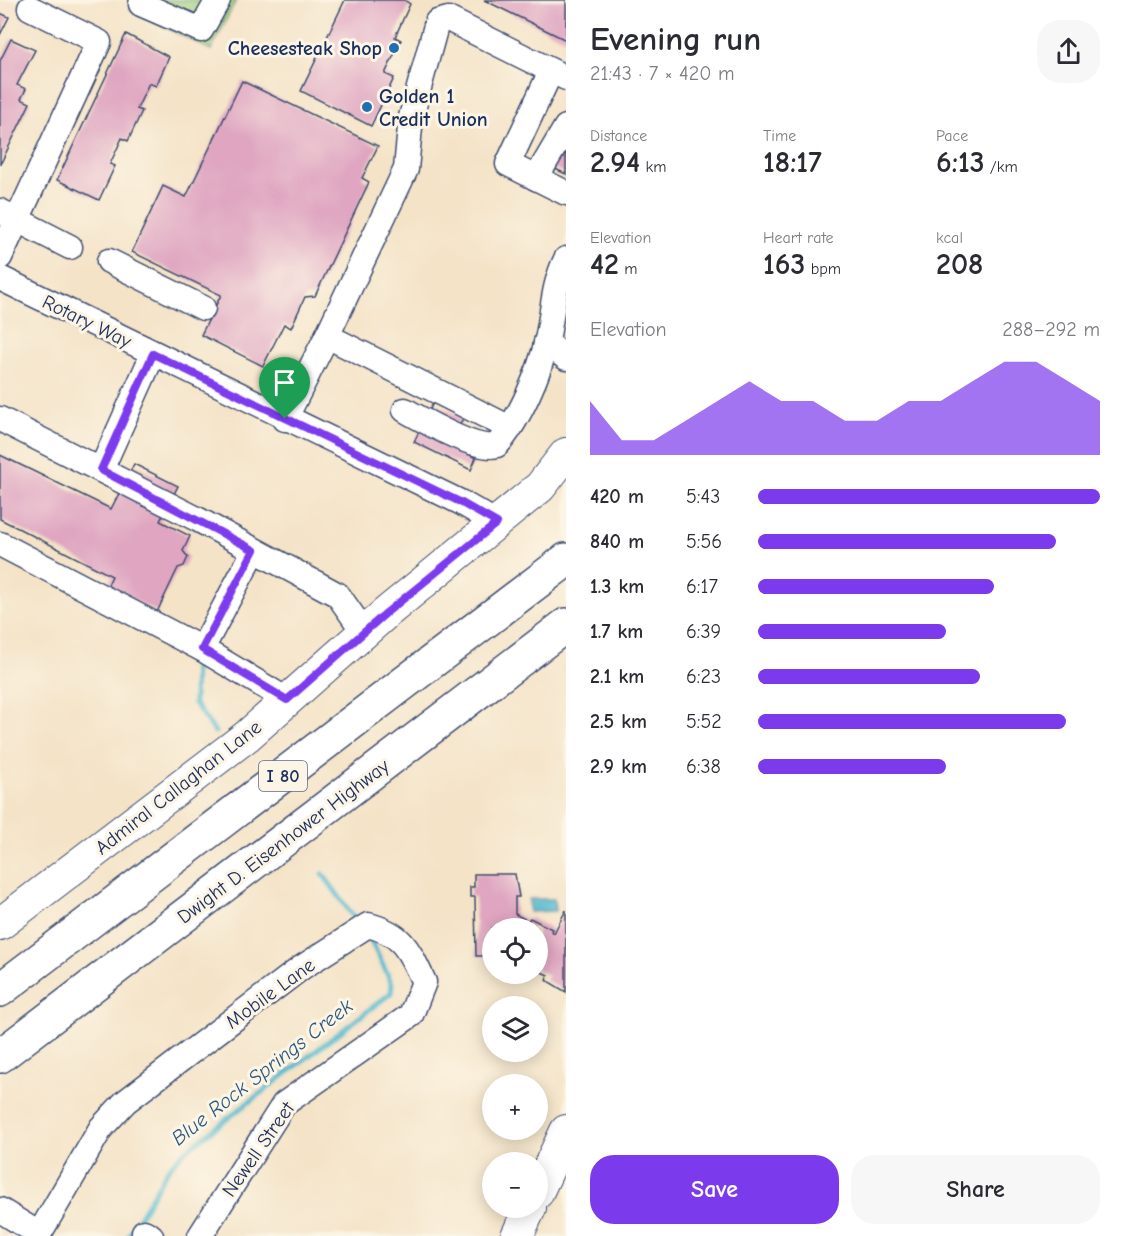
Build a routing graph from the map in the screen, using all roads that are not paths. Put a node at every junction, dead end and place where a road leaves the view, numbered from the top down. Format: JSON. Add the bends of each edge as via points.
{"nodes":[{"id":1,"x":143,"y":0,"type":"edge"},
{"id":2,"x":218,"y":0,"type":"edge"},
{"id":3,"x":30,"y":8,"type":"dead end"},
{"id":4,"x":559,"y":75,"type":"edge"},
{"id":5,"x":566,"y":127,"type":"edge"},
{"id":6,"x":536,"y":178,"type":"junction"},
{"id":7,"x":566,"y":193,"type":"edge"},
{"id":8,"x":8,"y":215,"type":"edge"},
{"id":9,"x":70,"y":247,"type":"dead end"},
{"id":10,"x":0,"y":257,"type":"edge"},
{"id":11,"x":566,"y":259,"type":"edge"},
{"id":12,"x":109,"y":261,"type":"dead end"},
{"id":13,"x":0,"y":278,"type":"edge"},
{"id":14,"x":203,"y":308,"type":"dead end"},
{"id":15,"x":566,"y":314,"type":"edge"},
{"id":16,"x":327,"y":336,"type":"junction"},
{"id":17,"x":546,"y":342,"type":"junction"},
{"id":18,"x":153,"y":354,"type":"junction"},
{"id":19,"x":566,"y":358,"type":"edge"},
{"id":20,"x":405,"y":410,"type":"dead end"},
{"id":21,"x":0,"y":419,"type":"edge"},
{"id":22,"x":285,"y":419,"type":"junction"},
{"id":23,"x":510,"y":428,"type":"junction"},
{"id":24,"x":566,"y":454,"type":"edge"},
{"id":25,"x":101,"y":470,"type":"junction"},
{"id":26,"x":497,"y":523,"type":"junction"},
{"id":27,"x":0,"y":544,"type":"edge"},
{"id":28,"x":254,"y":550,"type":"junction"},
{"id":29,"x":566,"y":560,"type":"edge"},
{"id":30,"x":562,"y":630,"type":"edge"},
{"id":31,"x":364,"y":632,"type":"junction"},
{"id":32,"x":202,"y":649,"type":"junction"},
{"id":33,"x":287,"y":700,"type":"junction"},
{"id":34,"x":0,"y":924,"type":"edge"},
{"id":35,"x":0,"y":990,"type":"edge"},
{"id":36,"x":0,"y":1056,"type":"edge"},
{"id":37,"x":327,"y":1073,"type":"joint"},
{"id":38,"x":566,"y":1131,"type":"edge"},
{"id":39,"x":548,"y":1169,"type":"edge"},
{"id":40,"x":0,"y":1210,"type":"edge"},
{"id":41,"x":525,"y":1218,"type":"edge"},
{"id":42,"x":39,"y":1235,"type":"edge"},
{"id":43,"x":200,"y":1236,"type":"edge"},
{"id":44,"x":517,"y":1236,"type":"edge"}],
"edges":[{"from":1,"to":2,"type":"street","via":[[141,4],[201,30]]},
{"from":3,"to":8,"type":"street","via":[[99,42]]},
{"from":4,"to":6,"type":"street","via":[[508,164]]},
{"from":4,"to":16,"type":"street","via":[[448,19],[437,22],[411,117],[406,169]]},
{"from":5,"to":6,"type":"street"},
{"from":6,"to":7,"type":"street"},
{"from":8,"to":9,"type":"street"},
{"from":8,"to":10,"type":"street"},
{"from":11,"to":17,"type":"street","via":[[557,278]]},
{"from":12,"to":14,"type":"street"},
{"from":13,"to":18,"type":"street","name":"Rotary Way"},
{"from":15,"to":17,"type":"street"},
{"from":16,"to":22,"type":"street"},
{"from":16,"to":23,"type":"street"},
{"from":17,"to":19,"type":"street"},
{"from":17,"to":23,"type":"street","via":[[536,375]]},
{"from":18,"to":22,"type":"street","name":"Rotary Way"},
{"from":18,"to":25,"type":"street"},
{"from":20,"to":23,"type":"street","via":[[484,445],[497,445]]},
{"from":21,"to":25,"type":"street"},
{"from":22,"to":26,"type":"street","name":"Rotary Way"},
{"from":24,"to":26,"type":"main road","name":"Admiral Callaghan Lane","via":[[540,487]]},
{"from":25,"to":28,"type":"street"},
{"from":26,"to":31,"type":"main road","name":"Admiral Callaghan Lane"},
{"from":27,"to":32,"type":"street"},
{"from":28,"to":31,"type":"street","via":[[338,596]]},
{"from":28,"to":32,"type":"street"},
{"from":29,"to":35,"type":"highway","number":"I 80"},
{"from":30,"to":36,"type":"highway","name":"Dwight D. Eisenhower Highway","number":"I 80"},
{"from":31,"to":33,"type":"main road","name":"Admiral Callaghan Lane"},
{"from":32,"to":33,"type":"street"},
{"from":33,"to":34,"type":"main road","name":"Admiral Callaghan Lane","via":[[248,736]]},
{"from":37,"to":42,"type":"street","name":"Mobile Lane","via":[[411,1015],[424,982],[407,946],[387,930],[368,925],[301,968],[125,1102],[101,1128]]},
{"from":37,"to":43,"type":"street","name":"Newell Street","via":[[284,1104]]},
{"from":38,"to":39,"type":"main road"},
{"from":40,"to":42,"type":"street"},
{"from":41,"to":44,"type":"main road"}]}
